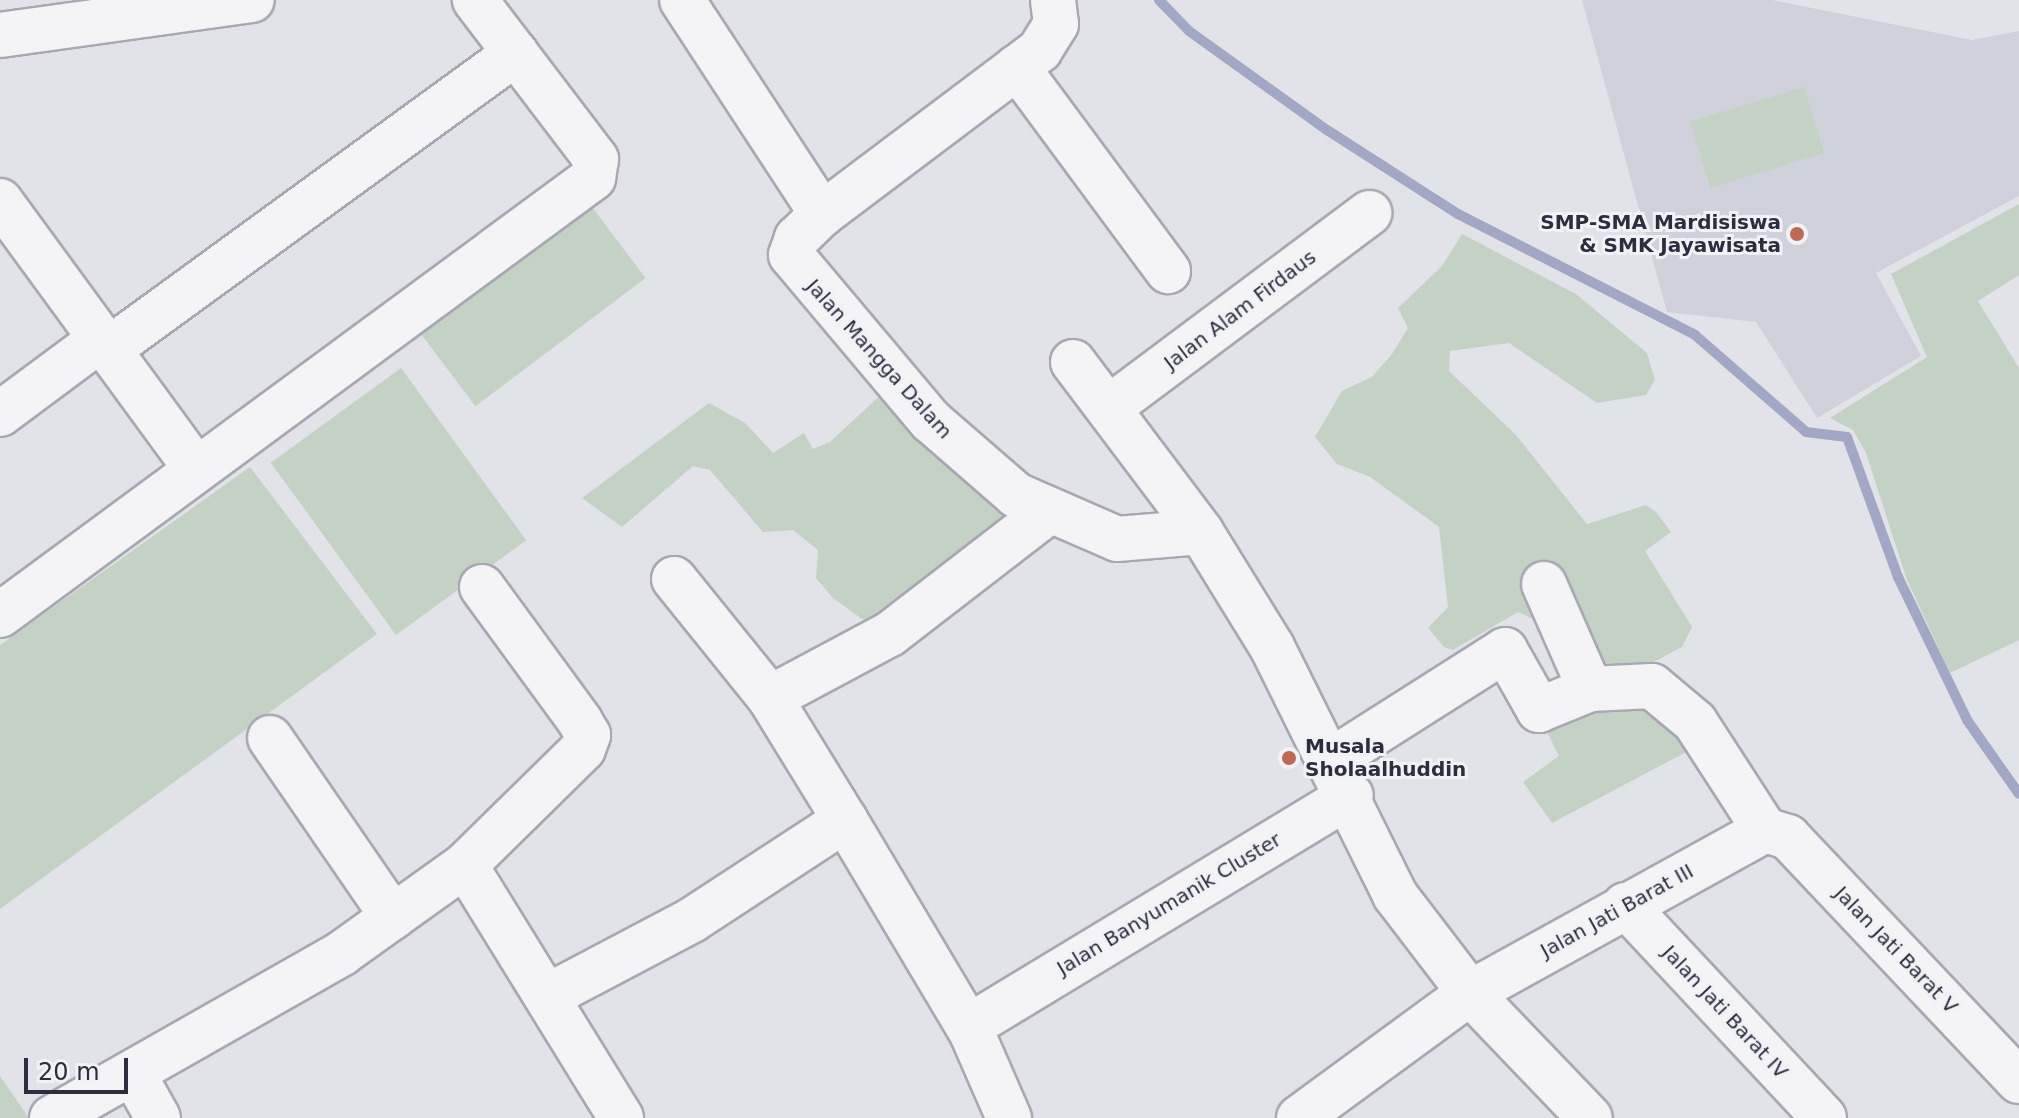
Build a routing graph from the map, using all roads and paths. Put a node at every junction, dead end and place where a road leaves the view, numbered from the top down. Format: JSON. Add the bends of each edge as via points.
{"nodes":[{"id":1,"x":252,"y":0,"type":"edge"},
{"id":2,"x":475,"y":0,"type":"edge"},
{"id":3,"x":682,"y":0,"type":"edge"},
{"id":4,"x":1053,"y":0,"type":"edge"},
{"id":5,"x":0,"y":35,"type":"edge"},
{"id":6,"x":516,"y":53,"type":"junction"},
{"id":7,"x":1017,"y":67,"type":"junction"},
{"id":8,"x":0,"y":201,"type":"edge"},
{"id":9,"x":1369,"y":213,"type":"dead end"},
{"id":10,"x":822,"y":214,"type":"junction"},
{"id":11,"x":1168,"y":271,"type":"dead end"},
{"id":12,"x":105,"y":344,"type":"junction"},
{"id":13,"x":1073,"y":362,"type":"dead end"},
{"id":14,"x":1110,"y":407,"type":"junction"},
{"id":15,"x":0,"y":414,"type":"edge"},
{"id":16,"x":196,"y":469,"type":"junction"},
{"id":17,"x":1048,"y":512,"type":"junction"},
{"id":18,"x":1201,"y":532,"type":"junction"},
{"id":19,"x":674,"y":579,"type":"dead end"},
{"id":20,"x":1544,"y":584,"type":"dead end"},
{"id":21,"x":482,"y":587,"type":"dead end"},
{"id":22,"x":0,"y":615,"type":"edge"},
{"id":23,"x":1590,"y":689,"type":"junction"},
{"id":24,"x":770,"y":698,"type":"junction"},
{"id":25,"x":270,"y":738,"type":"dead end"},
{"id":26,"x":1342,"y":778,"type":"junction"},
{"id":27,"x":845,"y":820,"type":"junction"},
{"id":28,"x":1765,"y":830,"type":"junction"},
{"id":29,"x":465,"y":865,"type":"junction"},
{"id":30,"x":1625,"y":905,"type":"junction"},
{"id":31,"x":393,"y":917,"type":"junction"},
{"id":32,"x":1470,"y":993,"type":"junction"},
{"id":33,"x":548,"y":996,"type":"junction"},
{"id":34,"x":988,"y":1015,"type":"dead end"},
{"id":35,"x":134,"y":1075,"type":"junction"},
{"id":36,"x":2019,"y":1081,"type":"edge"},
{"id":37,"x":1325,"y":1111,"type":"edge"},
{"id":38,"x":52,"y":1118,"type":"edge"},
{"id":39,"x":158,"y":1118,"type":"edge"},
{"id":40,"x":621,"y":1118,"type":"edge"},
{"id":41,"x":1009,"y":1118,"type":"edge"},
{"id":42,"x":1590,"y":1118,"type":"edge"},
{"id":43,"x":1824,"y":1118,"type":"edge"}],
"edges":[{"from":1,"to":5,"type":"street"},
{"from":2,"to":6,"type":"street"},
{"from":3,"to":10,"type":"street"},
{"from":4,"to":7,"type":"street","name":"Jalan Mangga Dalam","via":[[1051,39]]},
{"from":6,"to":12,"type":"street"},
{"from":6,"to":16,"type":"street","via":[[596,159],[593,178]]},
{"from":7,"to":10,"type":"street","name":"Jalan Mangga Dalam"},
{"from":7,"to":11,"type":"street"},
{"from":8,"to":12,"type":"street"},
{"from":9,"to":14,"type":"street","name":"Jalan Alam Firdaus"},
{"from":10,"to":17,"type":"street","name":"Jalan Mangga Dalam","via":[[793,247],[800,273],[931,421],[993,478]]},
{"from":12,"to":15,"type":"street"},
{"from":12,"to":16,"type":"street"},
{"from":13,"to":14,"type":"street"},
{"from":14,"to":18,"type":"street"},
{"from":16,"to":22,"type":"street"},
{"from":17,"to":18,"type":"street","name":"Jalan Mangga Dalam","via":[[1117,539]]},
{"from":17,"to":24,"type":"street","via":[[890,634]]},
{"from":18,"to":26,"type":"street"},
{"from":19,"to":24,"type":"street"},
{"from":20,"to":23,"type":"street"},
{"from":21,"to":29,"type":"street","via":[[588,740]]},
{"from":23,"to":26,"type":"street","name":"Jalan Banyumanik Cluster","via":[[1539,710],[1503,650]]},
{"from":23,"to":28,"type":"street","via":[[1654,687],[1695,722]]},
{"from":24,"to":27,"type":"street"},
{"from":25,"to":31,"type":"street"},
{"from":26,"to":32,"type":"street","via":[[1395,895]]},
{"from":26,"to":34,"type":"street","name":"Jalan Banyumanik Cluster"},
{"from":27,"to":33,"type":"street","via":[[692,920]]},
{"from":27,"to":41,"type":"street","via":[[971,1031]]},
{"from":28,"to":30,"type":"street","name":"Jalan Jati Barat III"},
{"from":28,"to":36,"type":"street","name":"Jalan Jati Barat V","via":[[1788,837]]},
{"from":29,"to":31,"type":"street"},
{"from":29,"to":33,"type":"street"},
{"from":30,"to":32,"type":"street","name":"Jalan Jati Barat III"},
{"from":30,"to":43,"type":"street","name":"Jalan Jati Barat IV"},
{"from":31,"to":35,"type":"street"},
{"from":32,"to":37,"type":"street","name":"Jalan Jati Barat III"},
{"from":32,"to":42,"type":"street"},
{"from":33,"to":40,"type":"street"},
{"from":35,"to":38,"type":"street"},
{"from":35,"to":39,"type":"street"}]}
